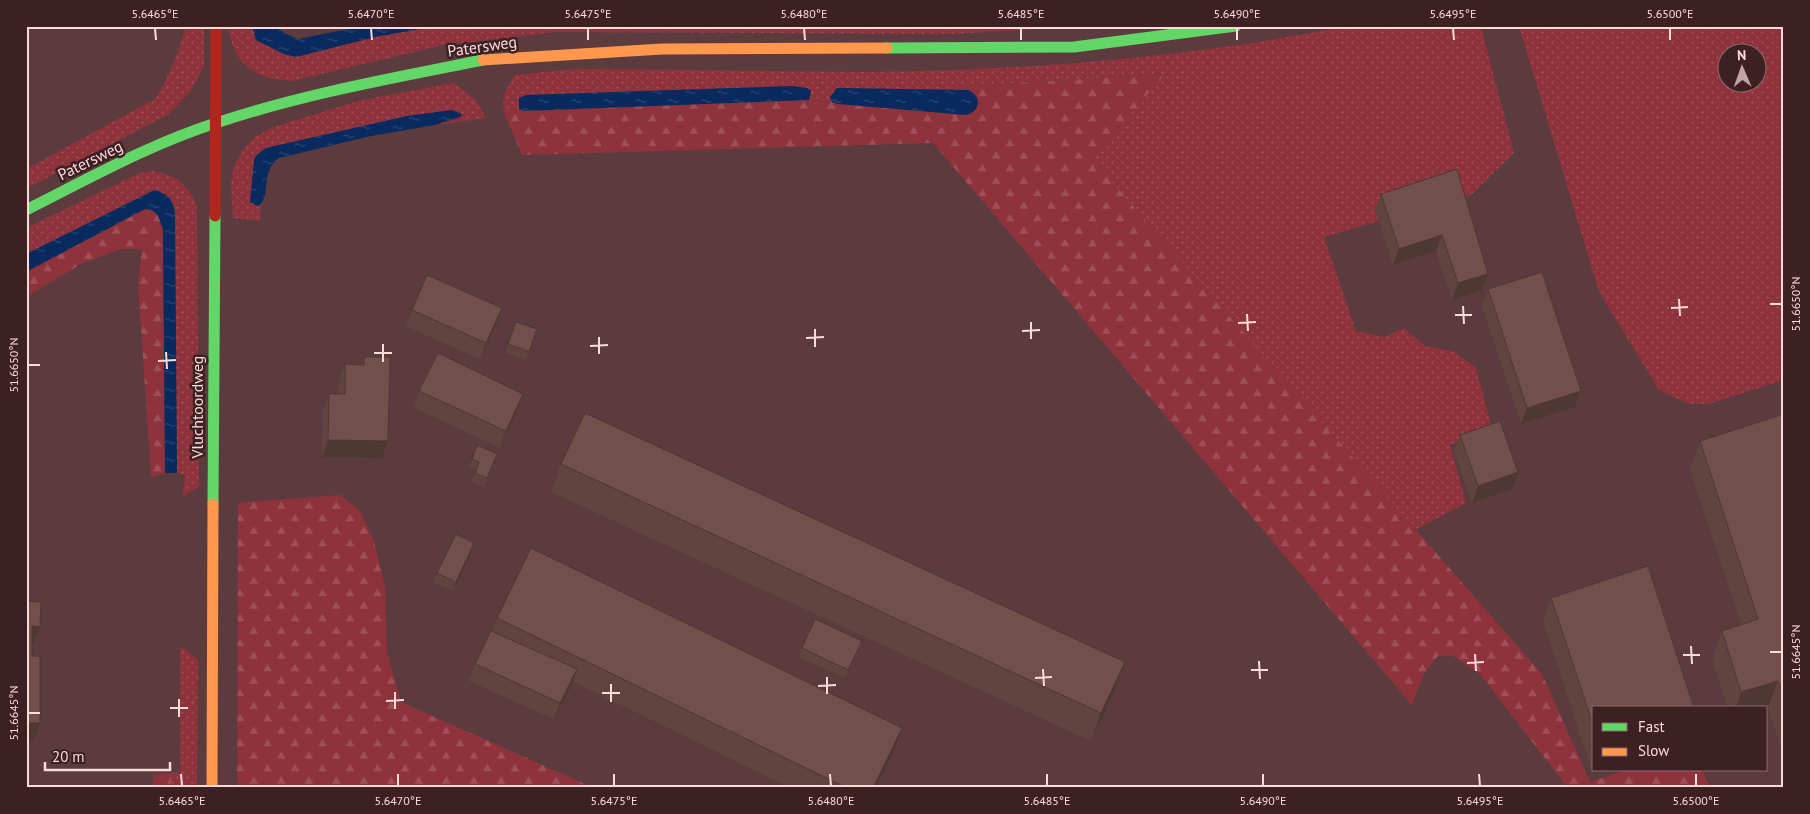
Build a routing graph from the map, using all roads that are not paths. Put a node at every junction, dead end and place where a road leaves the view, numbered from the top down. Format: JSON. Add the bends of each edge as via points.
{"nodes":[{"id":1,"x":216,"y":26,"type":"edge"},
{"id":2,"x":1236,"y":26,"type":"edge"},
{"id":3,"x":215,"y":123,"type":"junction"},
{"id":4,"x":26,"y":210,"type":"edge"},
{"id":5,"x":212,"y":788,"type":"edge"}],
"edges":[{"from":1,"to":3,"type":"street","name":"Vluchtoordweg"},
{"from":2,"to":3,"type":"street","name":"Patersweg","via":[[1074,47],[662,50],[491,58],[311,95]]},
{"from":3,"to":4,"type":"street","name":"Patersweg","via":[[128,159]]},
{"from":3,"to":5,"type":"street","name":"Vluchtoordweg"}]}
